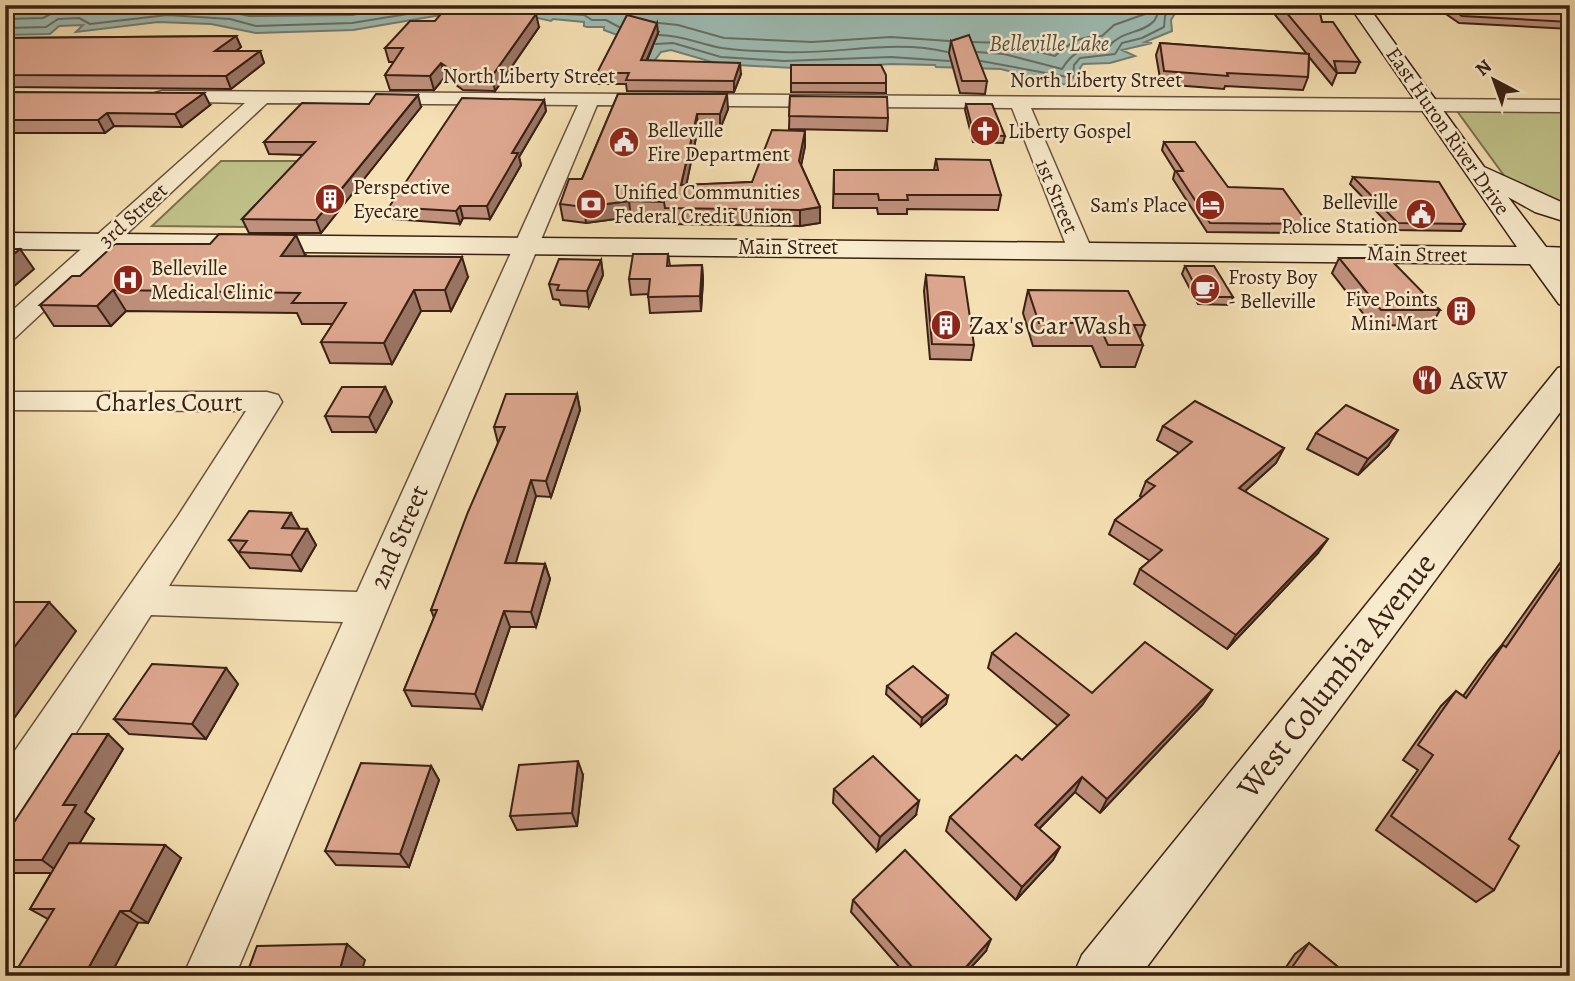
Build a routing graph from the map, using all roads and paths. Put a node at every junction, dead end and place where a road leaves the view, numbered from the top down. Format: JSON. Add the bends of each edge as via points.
{"nodes":[{"id":1,"x":1358,"y":5,"type":"edge"},
{"id":2,"x":140,"y":97,"type":"edge"},
{"id":3,"x":261,"y":98,"type":"junction"},
{"id":4,"x":591,"y":98,"type":"junction"},
{"id":5,"x":1019,"y":103,"type":"junction"},
{"id":6,"x":1430,"y":105,"type":"junction"},
{"id":7,"x":1570,"y":106,"type":"edge"},
{"id":8,"x":1474,"y":170,"type":"junction"},
{"id":9,"x":1570,"y":215,"type":"edge"},
{"id":10,"x":5,"y":241,"type":"edge"},
{"id":11,"x":103,"y":242,"type":"junction"},
{"id":12,"x":525,"y":247,"type":"junction"},
{"id":13,"x":1080,"y":250,"type":"junction"},
{"id":14,"x":1570,"y":256,"type":"edge"},
{"id":15,"x":1540,"y":257,"type":"junction"},
{"id":16,"x":1570,"y":298,"type":"edge"},
{"id":17,"x":5,"y":332,"type":"edge"},
{"id":18,"x":1570,"y":374,"type":"edge"},
{"id":19,"x":5,"y":401,"type":"edge"},
{"id":20,"x":141,"y":600,"type":"junction"},
{"id":21,"x":369,"y":608,"type":"junction"},
{"id":22,"x":5,"y":804,"type":"edge"},
{"id":23,"x":209,"y":976,"type":"edge"},
{"id":24,"x":1103,"y":976,"type":"edge"}],
"edges":[{"from":1,"to":6,"type":"main road","name":"East Huron River Drive"},
{"from":2,"to":3,"type":"street","name":"North Liberty Street"},
{"from":3,"to":4,"type":"street","name":"North Liberty Street"},
{"from":3,"to":11,"type":"street","name":"3rd Street"},
{"from":4,"to":5,"type":"street","name":"North Liberty Street"},
{"from":4,"to":12,"type":"street","name":"2nd Street"},
{"from":5,"to":6,"type":"street","name":"North Liberty Street"},
{"from":5,"to":13,"type":"street","name":"1st Street"},
{"from":6,"to":7,"type":"street","name":"North Liberty Street"},
{"from":6,"to":8,"type":"main road","name":"East Huron River Drive"},
{"from":8,"to":9,"type":"main road"},
{"from":8,"to":15,"type":"main road","name":"East Huron River Drive"},
{"from":10,"to":11,"type":"main road","name":"Main Street"},
{"from":11,"to":12,"type":"main road","name":"Main Street"},
{"from":11,"to":17,"type":"street","name":"3rd Street"},
{"from":12,"to":13,"type":"main road","name":"Main Street"},
{"from":12,"to":21,"type":"street","name":"2nd Street"},
{"from":13,"to":15,"type":"main road","name":"Main Street"},
{"from":14,"to":15,"type":"main road","name":"Main Street"},
{"from":15,"to":16,"type":"main road","name":"East Huron River Drive"},
{"from":18,"to":24,"type":"main road","name":"West Columbia Avenue"},
{"from":19,"to":20,"type":"street","name":"Charles Court","via":[[267,402]]},
{"from":20,"to":21,"type":"street"},
{"from":20,"to":22,"type":"street","name":"Charles Court"},
{"from":21,"to":23,"type":"street","name":"2nd Street"}]}
